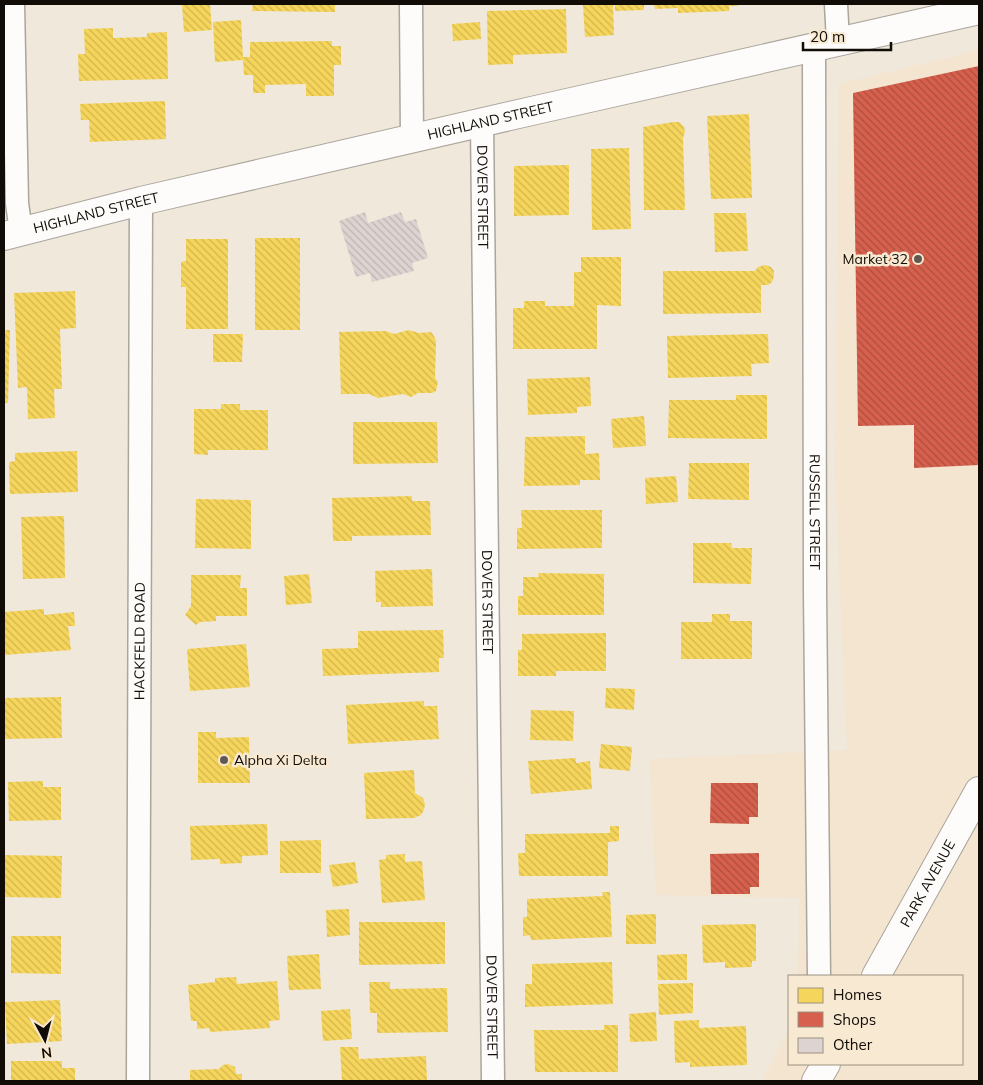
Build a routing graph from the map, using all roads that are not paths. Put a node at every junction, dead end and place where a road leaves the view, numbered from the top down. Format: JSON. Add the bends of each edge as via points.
{"nodes":[{"id":1,"x":13,"y":4,"type":"edge"},
{"id":2,"x":411,"y":4,"type":"edge"},
{"id":3,"x":836,"y":4,"type":"edge"},
{"id":4,"x":979,"y":10,"type":"edge"},
{"id":5,"x":826,"y":45,"type":"junction"},
{"id":6,"x":482,"y":123,"type":"junction"},
{"id":7,"x":412,"y":138,"type":"junction"},
{"id":8,"x":141,"y":201,"type":"junction"},
{"id":9,"x":13,"y":234,"type":"edge"},
{"id":10,"x":979,"y":791,"type":"edge"},
{"id":11,"x":819,"y":975,"type":"edge"},
{"id":12,"x":877,"y":975,"type":"edge"},
{"id":13,"x":138,"y":1081,"type":"edge"},
{"id":14,"x":493,"y":1081,"type":"edge"}],
"edges":[{"from":1,"to":9,"type":"street","via":[[17,203]]},
{"from":2,"to":7,"type":"street"},
{"from":3,"to":5,"type":"street","name":"RUSSELL STREET"},
{"from":4,"to":5,"type":"main road","name":"HIGHLAND STREET"},
{"from":5,"to":6,"type":"main road","name":"HIGHLAND STREET"},
{"from":5,"to":11,"type":"street","name":"RUSSELL STREET","via":[[814,592]]},
{"from":6,"to":7,"type":"main road","name":"HIGHLAND STREET"},
{"from":6,"to":14,"type":"street","name":"DOVER STREET"},
{"from":7,"to":8,"type":"main road","name":"HIGHLAND STREET"},
{"from":8,"to":9,"type":"main road","name":"HIGHLAND STREET"},
{"from":8,"to":13,"type":"street","name":"HACKFELD ROAD"},
{"from":10,"to":12,"type":"main road","name":"PARK AVENUE"}]}
